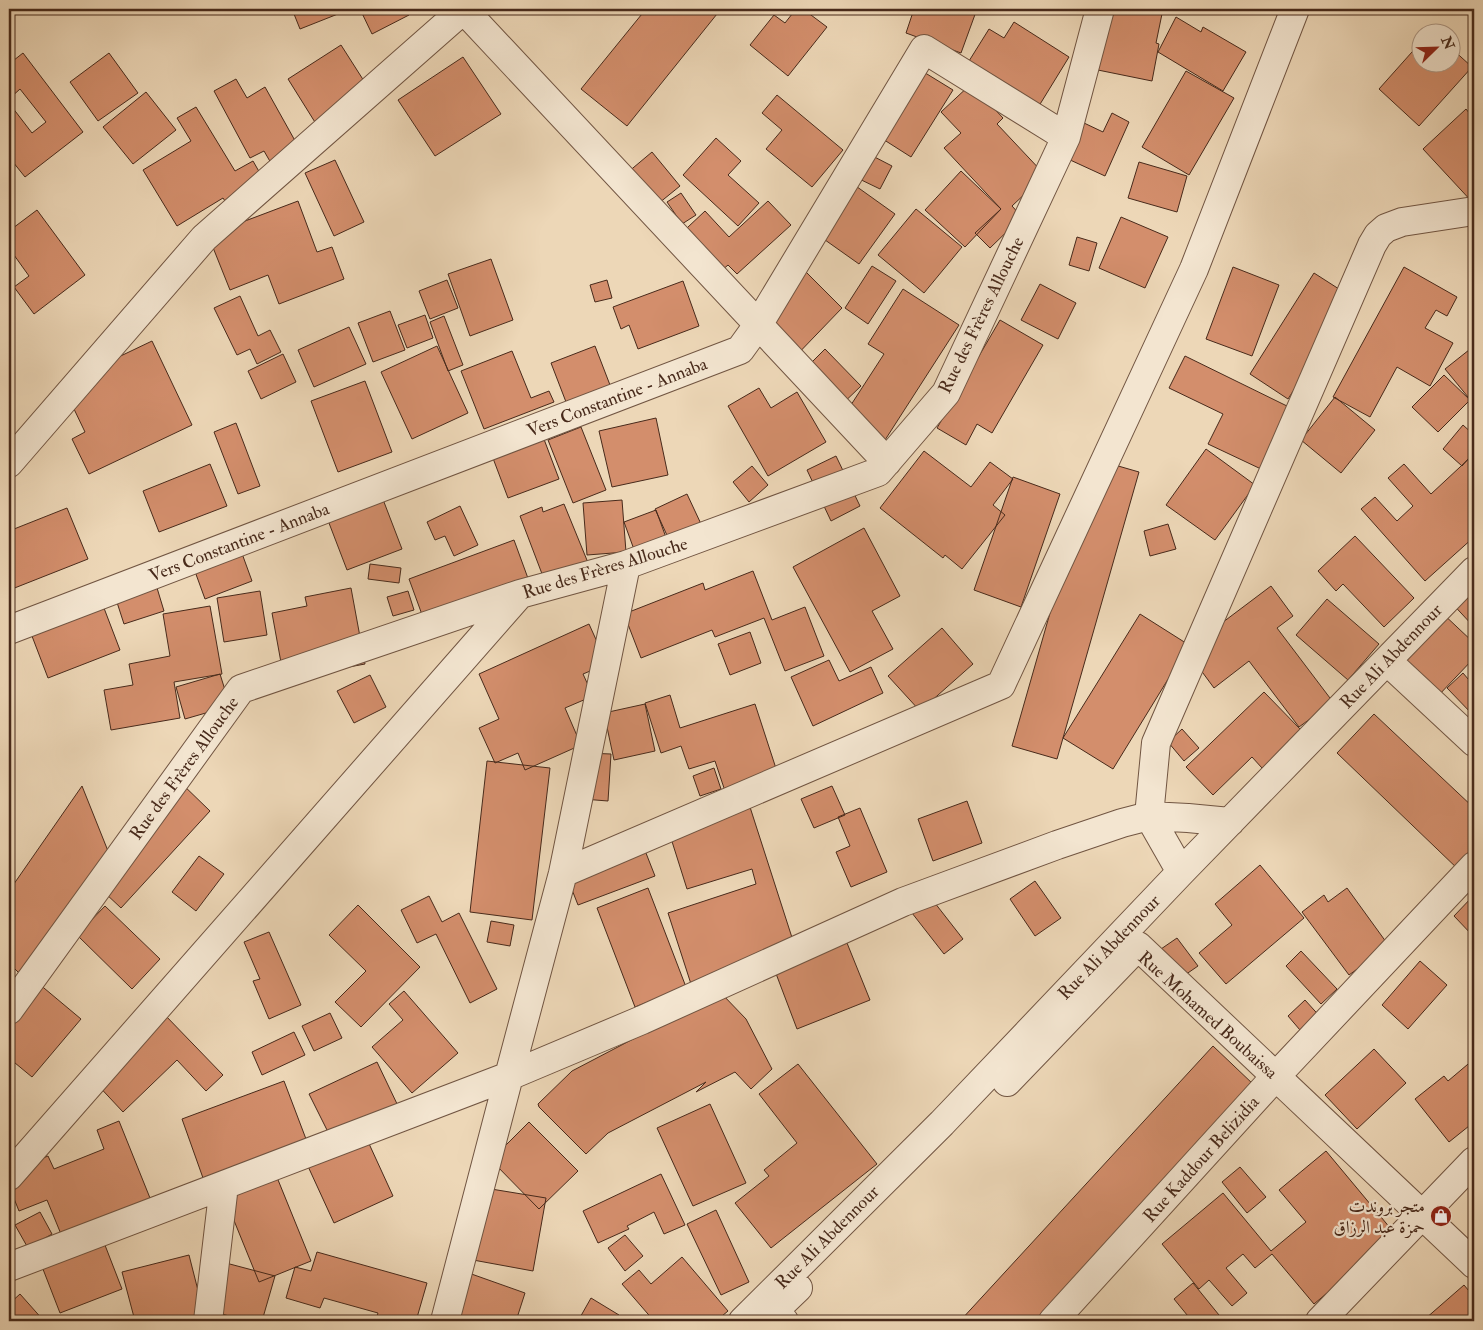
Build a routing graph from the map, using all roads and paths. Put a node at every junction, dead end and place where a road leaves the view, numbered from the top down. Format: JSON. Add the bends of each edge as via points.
{"nodes":[{"id":1,"x":464,"y":9,"type":"edge"},
{"id":2,"x":1100,"y":9,"type":"edge"},
{"id":3,"x":1295,"y":9,"type":"edge"},
{"id":4,"x":1066,"y":137,"type":"junction"},
{"id":5,"x":1474,"y":212,"type":"edge"},
{"id":6,"x":758,"y":325,"type":"junction"},
{"id":7,"x":887,"y":462,"type":"junction"},
{"id":8,"x":9,"y":463,"type":"edge"},
{"id":9,"x":626,"y":566,"type":"junction"},
{"id":10,"x":1474,"y":571,"type":"edge"},
{"id":11,"x":520,"y":594,"type":"junction"},
{"id":12,"x":9,"y":630,"type":"edge"},
{"id":13,"x":1387,"y":661,"type":"junction"},
{"id":14,"x":1474,"y":742,"type":"edge"},
{"id":15,"x":1149,"y":816,"type":"junction"},
{"id":16,"x":1230,"y":822,"type":"junction"},
{"id":17,"x":1474,"y":866,"type":"edge"},
{"id":18,"x":1181,"y":872,"type":"junction"},
{"id":19,"x":563,"y":873,"type":"junction"},
{"id":20,"x":9,"y":1010,"type":"edge"},
{"id":21,"x":510,"y":1076,"type":"junction"},
{"id":22,"x":1276,"y":1076,"type":"junction"},
{"id":23,"x":942,"y":1123,"type":"junction"},
{"id":24,"x":912,"y":1152,"type":"junction"},
{"id":25,"x":1474,"y":1161,"type":"edge"},
{"id":26,"x":9,"y":1176,"type":"edge"},
{"id":27,"x":224,"y":1185,"type":"junction"},
{"id":28,"x":1423,"y":1215,"type":"junction"},
{"id":29,"x":1474,"y":1264,"type":"edge"},
{"id":30,"x":9,"y":1267,"type":"edge"},
{"id":31,"x":208,"y":1321,"type":"edge"},
{"id":32,"x":445,"y":1321,"type":"edge"},
{"id":33,"x":742,"y":1321,"type":"edge"},
{"id":34,"x":784,"y":1321,"type":"edge"},
{"id":35,"x":1053,"y":1321,"type":"edge"},
{"id":36,"x":1320,"y":1321,"type":"edge"}],
"edges":[{"from":1,"to":6,"type":"street"},
{"from":1,"to":8,"type":"street","via":[[204,238]]},
{"from":2,"to":4,"type":"street","name":"Rue des Frères Allouche"},
{"from":3,"to":19,"type":"street","via":[[1194,269],[1001,685]]},
{"from":4,"to":6,"type":"street","name":"Vers Constantine - Annaba","via":[[924,49]]},
{"from":4,"to":7,"type":"street","name":"Rue des Frères Allouche","via":[[946,392]]},
{"from":5,"to":15,"type":"street","via":[[1402,222],[1386,228],[1372,245],[1156,743]]},
{"from":6,"to":7,"type":"street"},
{"from":6,"to":12,"type":"street","name":"Vers Constantine - Annaba","via":[[740,350]]},
{"from":7,"to":9,"type":"street","name":"Rue des Frères Allouche","via":[[878,472]]},
{"from":9,"to":11,"type":"street","name":"Rue des Frères Allouche"},
{"from":9,"to":19,"type":"street"},
{"from":10,"to":13,"type":"street","name":"Rue Ali Abdennour"},
{"from":11,"to":20,"type":"street","name":"Rue des Frères Allouche","via":[[241,689]]},
{"from":11,"to":26,"type":"street"},
{"from":13,"to":14,"type":"street"},
{"from":13,"to":16,"type":"street","name":"Rue Ali Abdennour"},
{"from":15,"to":16,"type":"street"},
{"from":15,"to":18,"type":"street"},
{"from":15,"to":21,"type":"street","via":[[1057,845],[903,902]]},
{"from":16,"to":18,"type":"street","name":"Rue Ali Abdennour"},
{"from":17,"to":22,"type":"street","name":"Rue Kaddour Belizidia"},
{"from":18,"to":23,"type":"street","name":"Rue Ali Abdennour"},
{"from":19,"to":21,"type":"street"},
{"from":21,"to":27,"type":"street"},
{"from":21,"to":32,"type":"street"},
{"from":22,"to":23,"type":"street","name":"Rue Mohamed Boubaissa","via":[[1138,946],[971,1119]]},
{"from":22,"to":28,"type":"street","name":"Rue Mohamed Boubaissa"},
{"from":22,"to":35,"type":"street","name":"Rue Kaddour Belizidia"},
{"from":23,"to":24,"type":"street","name":"Rue Ali Abdennour"},
{"from":24,"to":33,"type":"street","name":"Rue Ali Abdennour"},
{"from":24,"to":34,"type":"street","via":[[910,1180],[774,1311]]},
{"from":25,"to":28,"type":"street"},
{"from":27,"to":30,"type":"street"},
{"from":27,"to":31,"type":"street"},
{"from":28,"to":29,"type":"street","name":"Rue Mohamed Boubaissa"},
{"from":28,"to":36,"type":"street"}]}
